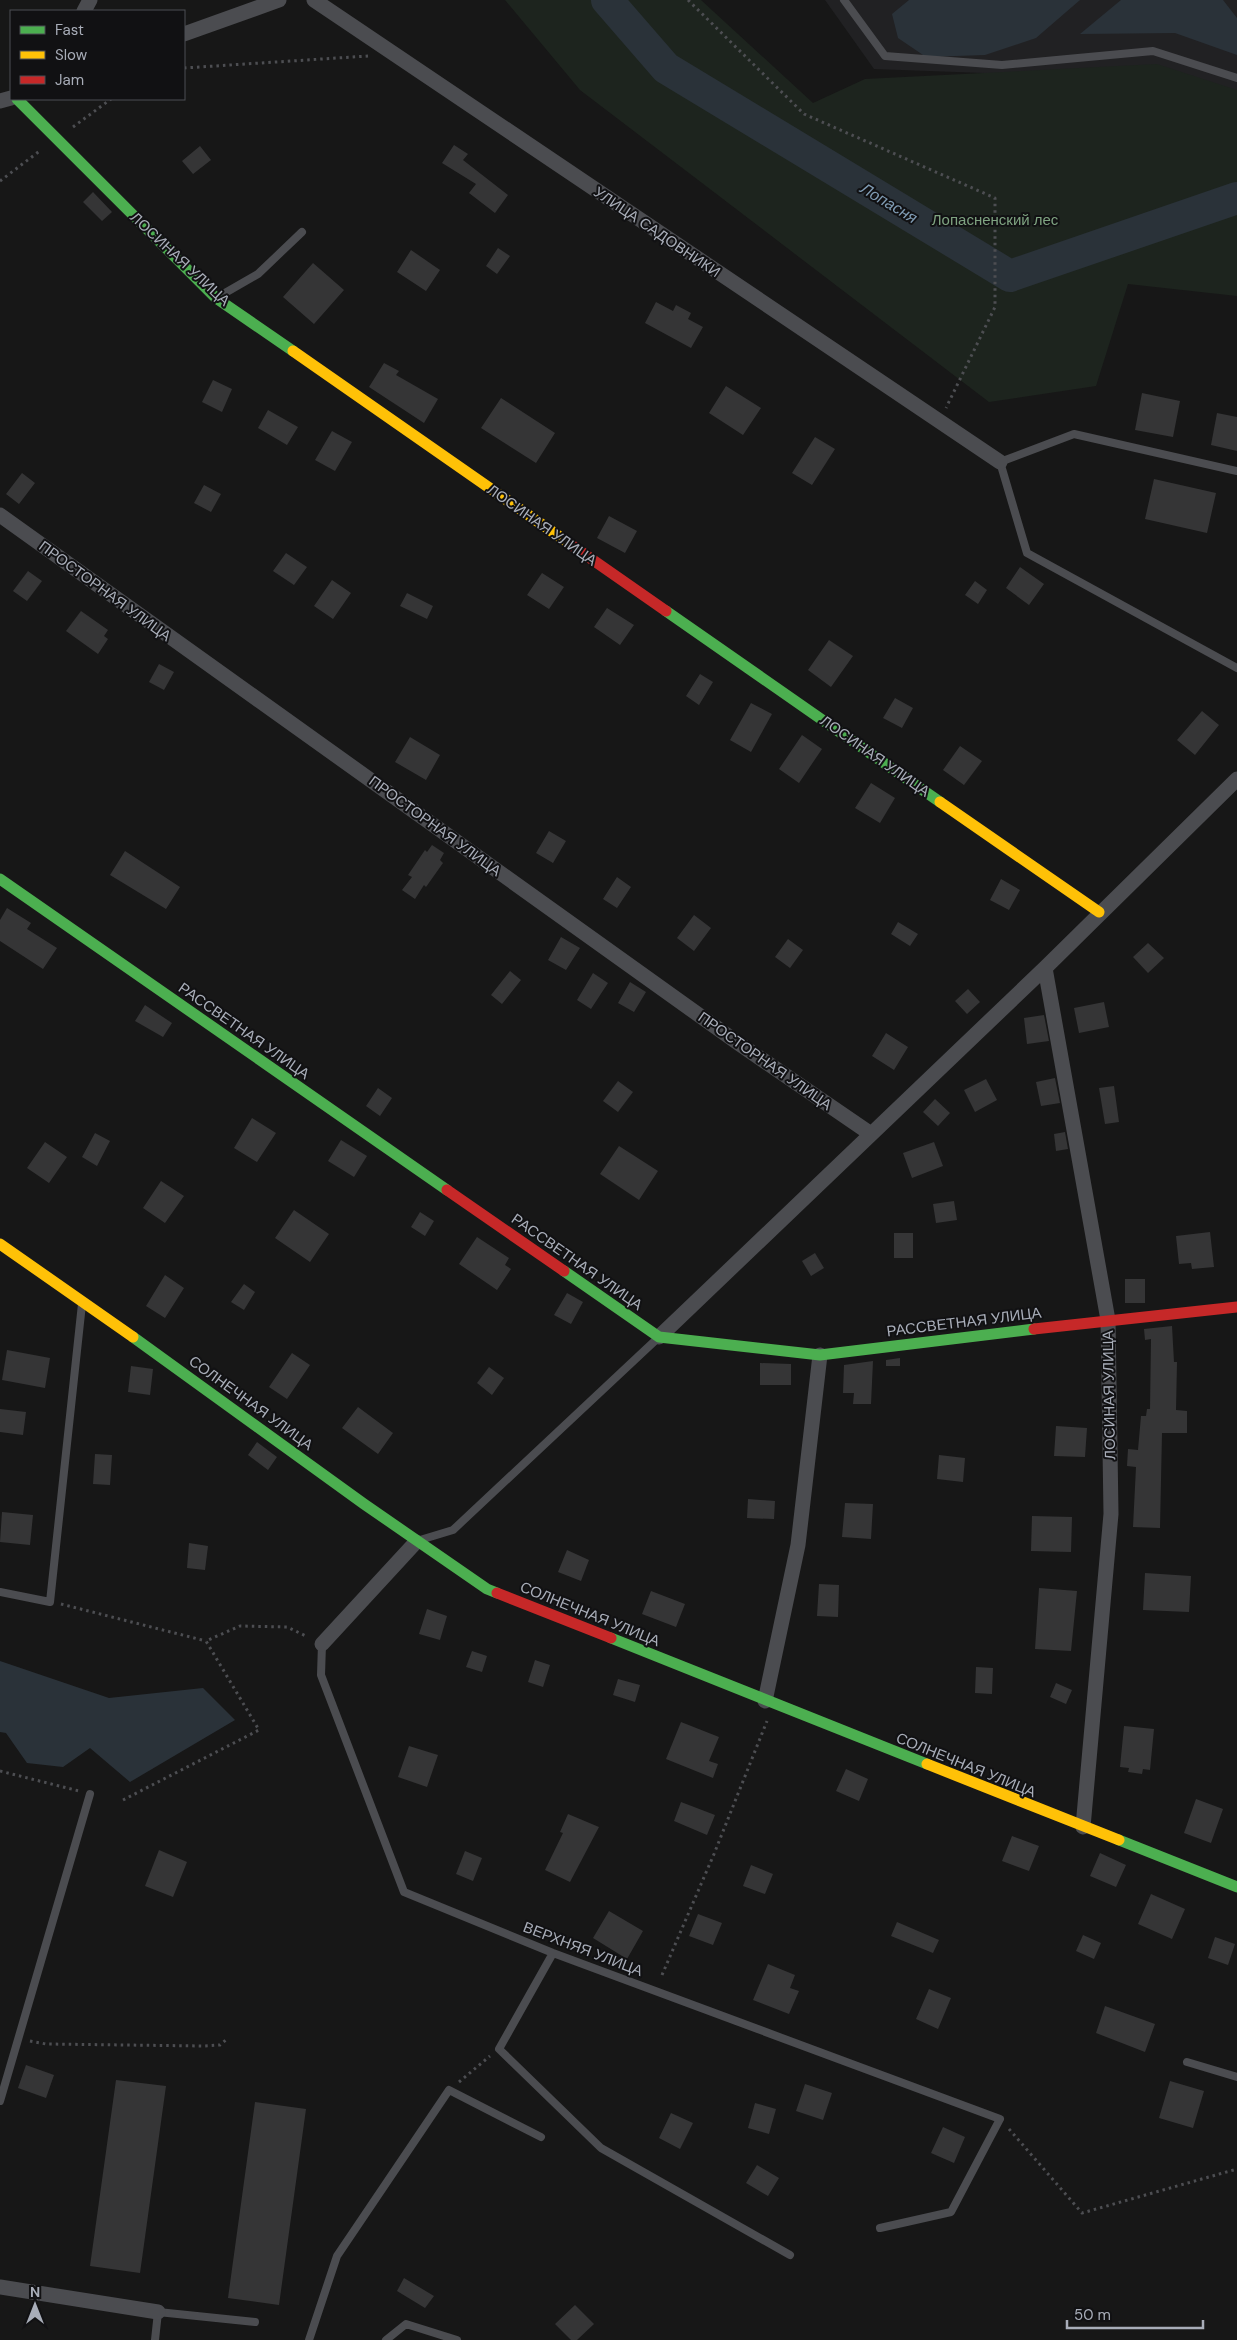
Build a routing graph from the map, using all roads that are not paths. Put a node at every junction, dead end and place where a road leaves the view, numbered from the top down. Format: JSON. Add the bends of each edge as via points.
{"nodes":[{"id":1,"x":279,"y":0,"type":"edge"},
{"id":2,"x":314,"y":0,"type":"edge"},
{"id":3,"x":844,"y":0,"type":"edge"},
{"id":4,"x":185,"y":34,"type":"edge"},
{"id":5,"x":1237,"y":78,"type":"edge"},
{"id":6,"x":18,"y":100,"type":"edge"},
{"id":7,"x":302,"y":232,"type":"dead end"},
{"id":8,"x":216,"y":298,"type":"junction"},
{"id":9,"x":1000,"y":462,"type":"junction"},
{"id":10,"x":1237,"y":471,"type":"edge"},
{"id":11,"x":0,"y":515,"type":"edge"},
{"id":12,"x":1237,"y":668,"type":"edge"},
{"id":13,"x":1237,"y":779,"type":"edge"},
{"id":14,"x":0,"y":878,"type":"edge"},
{"id":15,"x":1099,"y":912,"type":"junction"},
{"id":16,"x":1045,"y":968,"type":"junction"},
{"id":17,"x":871,"y":1134,"type":"junction"},
{"id":18,"x":0,"y":1244,"type":"edge"},
{"id":19,"x":82,"y":1300,"type":"junction"},
{"id":20,"x":1237,"y":1307,"type":"edge"},
{"id":21,"x":1108,"y":1320,"type":"junction"},
{"id":22,"x":659,"y":1337,"type":"junction"},
{"id":23,"x":820,"y":1355,"type":"junction"},
{"id":24,"x":416,"y":1542,"type":"junction"},
{"id":25,"x":0,"y":1592,"type":"edge"},
{"id":26,"x":322,"y":1644,"type":"joint"},
{"id":27,"x":770,"y":1702,"type":"junction"},
{"id":28,"x":90,"y":1794,"type":"road end"},
{"id":29,"x":1083,"y":1827,"type":"junction"},
{"id":30,"x":1237,"y":1887,"type":"edge"},
{"id":31,"x":553,"y":1953,"type":"junction"},
{"id":32,"x":1187,"y":2062,"type":"dead end"},
{"id":33,"x":1237,"y":2077,"type":"edge"},
{"id":34,"x":0,"y":2101,"type":"edge"},
{"id":35,"x":541,"y":2137,"type":"dead end"},
{"id":36,"x":880,"y":2228,"type":"dead end"},
{"id":37,"x":790,"y":2255,"type":"dead end"},
{"id":38,"x":0,"y":2287,"type":"edge"},
{"id":39,"x":158,"y":2312,"type":"junction"},
{"id":40,"x":255,"y":2322,"type":"dead end"},
{"id":41,"x":155,"y":2340,"type":"edge"},
{"id":42,"x":309,"y":2340,"type":"edge"},
{"id":43,"x":386,"y":2340,"type":"edge"},
{"id":44,"x":457,"y":2340,"type":"edge"}],
"edges":[{"from":1,"to":4,"type":"street"},
{"from":2,"to":9,"type":"street","name":"УЛИЦА САДОВНИКИ"},
{"from":3,"to":5,"type":"lane","via":[[885,56],[1002,65],[1153,51]]},
{"from":6,"to":8,"type":"street","name":"ЛОСИНАЯ УЛИЦА"},
{"from":7,"to":8,"type":"lane","via":[[258,274]]},
{"from":8,"to":15,"type":"street","name":"ЛОСИНАЯ УЛИЦА"},
{"from":9,"to":10,"type":"lane","via":[[1074,434]]},
{"from":9,"to":12,"type":"lane","via":[[1027,553]]},
{"from":11,"to":17,"type":"street","name":"ПРОСТОРНАЯ УЛИЦА","via":[[722,1032]]},
{"from":13,"to":15,"type":"street"},
{"from":14,"to":22,"type":"street","name":"РАССВЕТНАЯ УЛИЦА"},
{"from":15,"to":16,"type":"street"},
{"from":16,"to":17,"type":"street"},
{"from":16,"to":21,"type":"street","name":"ЛОСИНАЯ УЛИЦА"},
{"from":17,"to":22,"type":"street"},
{"from":18,"to":19,"type":"street","name":"СОЛНЕЧНАЯ УЛИЦА"},
{"from":19,"to":24,"type":"street","name":"СОЛНЕЧНАЯ УЛИЦА"},
{"from":19,"to":25,"type":"lane","via":[[50,1602]]},
{"from":20,"to":21,"type":"street","name":"РАССВЕТНАЯ УЛИЦА"},
{"from":21,"to":23,"type":"street","name":"РАССВЕТНАЯ УЛИЦА"},
{"from":21,"to":29,"type":"street","name":"ЛОСИНАЯ УЛИЦА","via":[[1111,1514]]},
{"from":22,"to":23,"type":"street","name":"РАССВЕТНАЯ УЛИЦА"},
{"from":22,"to":24,"type":"lane","via":[[453,1530]]},
{"from":23,"to":27,"type":"street","via":[[798,1545]]},
{"from":24,"to":26,"type":"street"},
{"from":24,"to":27,"type":"street","name":"СОЛНЕЧНАЯ УЛИЦА","via":[[487,1589]]},
{"from":26,"to":31,"type":"lane","name":"ВЕРХНЯЯ УЛИЦА","via":[[321,1675],[404,1892]]},
{"from":27,"to":29,"type":"street","name":"СОЛНЕЧНАЯ УЛИЦА"},
{"from":28,"to":34,"type":"lane"},
{"from":29,"to":30,"type":"street","name":"СОЛНЕЧНАЯ УЛИЦА"},
{"from":31,"to":36,"type":"lane","name":"ВЕРХНЯЯ УЛИЦА","via":[[1000,2119],[951,2212]]},
{"from":31,"to":37,"type":"lane","via":[[498,2049],[601,2148]]},
{"from":32,"to":33,"type":"lane"},
{"from":35,"to":42,"type":"lane","via":[[449,2090],[337,2256]]},
{"from":38,"to":39,"type":"street"},
{"from":39,"to":40,"type":"lane"},
{"from":39,"to":41,"type":"lane"},
{"from":43,"to":44,"type":"lane","via":[[406,2324]]}]}
